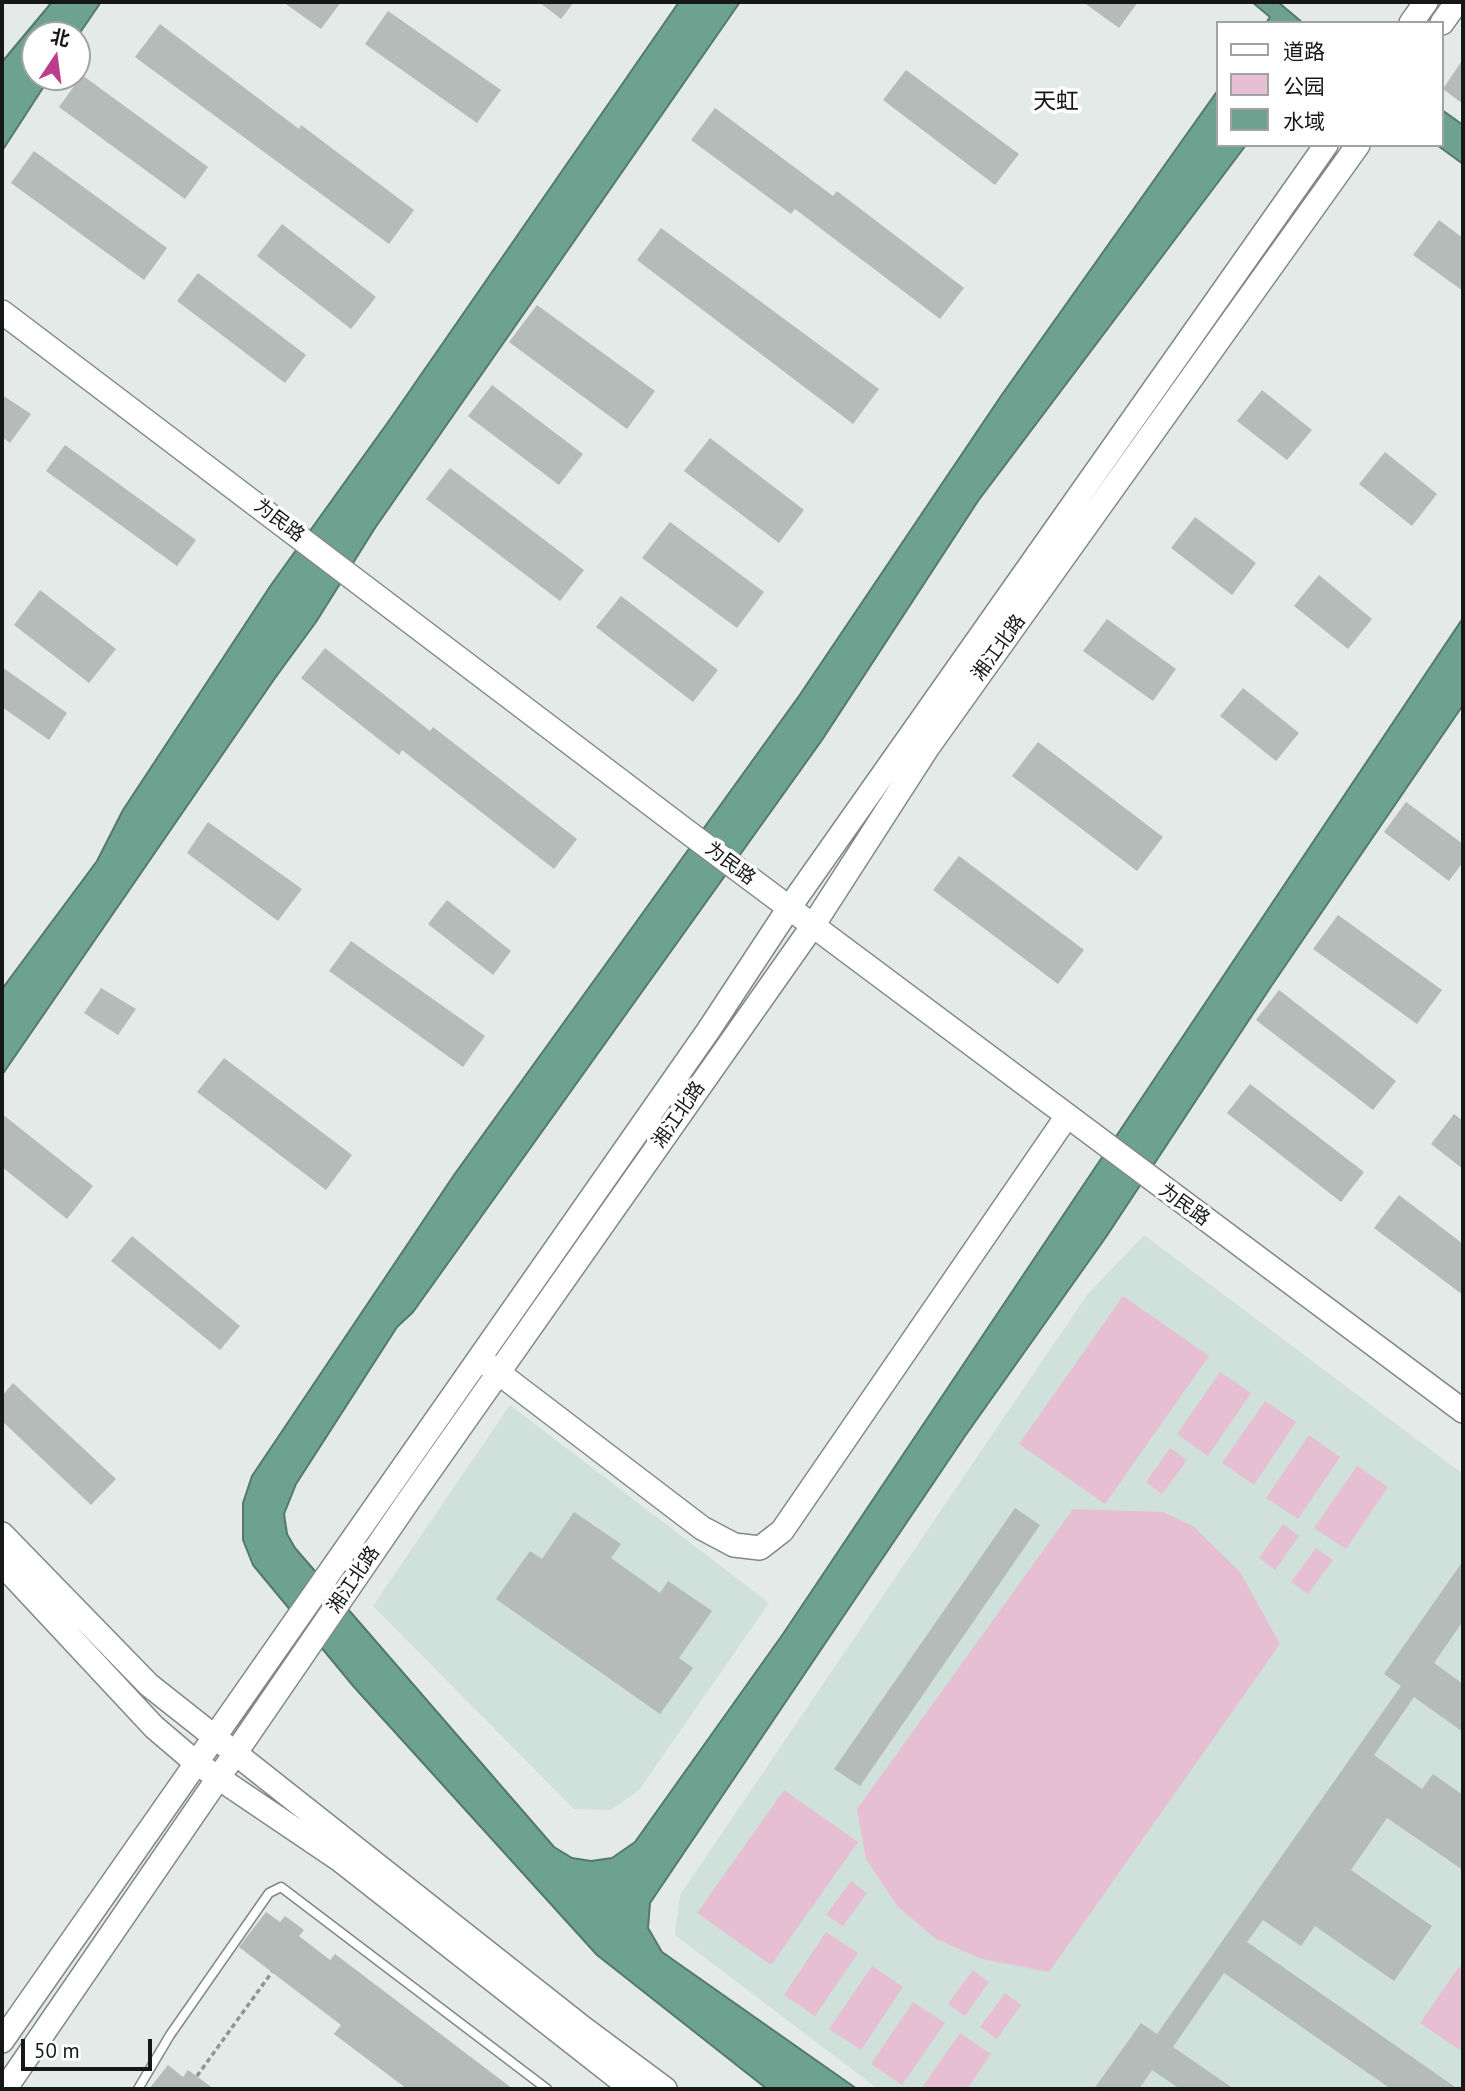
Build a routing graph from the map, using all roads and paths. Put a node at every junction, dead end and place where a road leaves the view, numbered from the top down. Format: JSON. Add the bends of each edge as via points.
{"nodes":[{"id":1,"x":1426,"y":2,"type":"edge"},
{"id":2,"x":1457,"y":2,"type":"edge"},
{"id":3,"x":1413,"y":21,"type":"edge"},
{"id":4,"x":1443,"y":21,"type":"edge"},
{"id":5,"x":1325,"y":147,"type":"edge"},
{"id":6,"x":1357,"y":147,"type":"edge"},
{"id":7,"x":2,"y":312,"type":"edge"},
{"id":8,"x":789,"y":908,"type":"junction"},
{"id":9,"x":814,"y":924,"type":"junction"},
{"id":10,"x":1067,"y":1116,"type":"junction"},
{"id":11,"x":477,"y":1356,"type":"junction"},
{"id":12,"x":498,"y":1373,"type":"junction"},
{"id":13,"x":1463,"y":1411,"type":"edge"},
{"id":14,"x":2,"y":1534,"type":"edge"},
{"id":15,"x":2,"y":1564,"type":"edge"},
{"id":16,"x":215,"y":1735,"type":"junction"},
{"id":17,"x":235,"y":1753,"type":"junction"},
{"id":18,"x":195,"y":1762,"type":"junction"},
{"id":19,"x":218,"y":1778,"type":"junction"},
{"id":20,"x":272,"y":1972,"type":"dead end"},
{"id":21,"x":2,"y":2041,"type":"edge"},
{"id":22,"x":197,"y":2076,"type":"dead end"},
{"id":23,"x":9,"y":2083,"type":"edge"},
{"id":24,"x":138,"y":2089,"type":"edge"},
{"id":25,"x":547,"y":2089,"type":"edge"},
{"id":26,"x":632,"y":2089,"type":"edge"},
{"id":27,"x":664,"y":2089,"type":"edge"}],
"edges":[{"from":1,"to":3,"type":"street"},
{"from":2,"to":4,"type":"street"},
{"from":5,"to":8,"type":"street","name":"湘江北路"},
{"from":6,"to":9,"type":"street","name":"湘江北路","via":[[929,747]]},
{"from":7,"to":8,"type":"street","name":"为民路"},
{"from":8,"to":9,"type":"street","name":"为民路"},
{"from":8,"to":11,"type":"street","name":"湘江北路","via":[[708,1031]]},
{"from":9,"to":10,"type":"street","name":"为民路"},
{"from":9,"to":12,"type":"street","name":"湘江北路"},
{"from":10,"to":12,"type":"street","via":[[782,1531],[760,1548],[734,1545],[702,1528]]},
{"from":10,"to":13,"type":"street","name":"为民路"},
{"from":11,"to":12,"type":"street"},
{"from":11,"to":16,"type":"street","name":"湘江北路"},
{"from":12,"to":17,"type":"street","name":"湘江北路"},
{"from":14,"to":16,"type":"street","via":[[149,1685]]},
{"from":15,"to":18,"type":"street","via":[[154,1727]]},
{"from":16,"to":17,"type":"street"},
{"from":16,"to":18,"type":"street","name":"湘江北路"},
{"from":17,"to":19,"type":"street","name":"湘江北路"},
{"from":17,"to":27,"type":"street"},
{"from":18,"to":19,"type":"street"},
{"from":18,"to":21,"type":"street","name":"湘江北路"},
{"from":19,"to":23,"type":"street","name":"湘江北路"},
{"from":19,"to":26,"type":"street","via":[[340,1860]]},
{"from":20,"to":22,"type":"path"},
{"from":24,"to":25,"type":"lane","via":[[269,1893],[281,1887]]}]}
